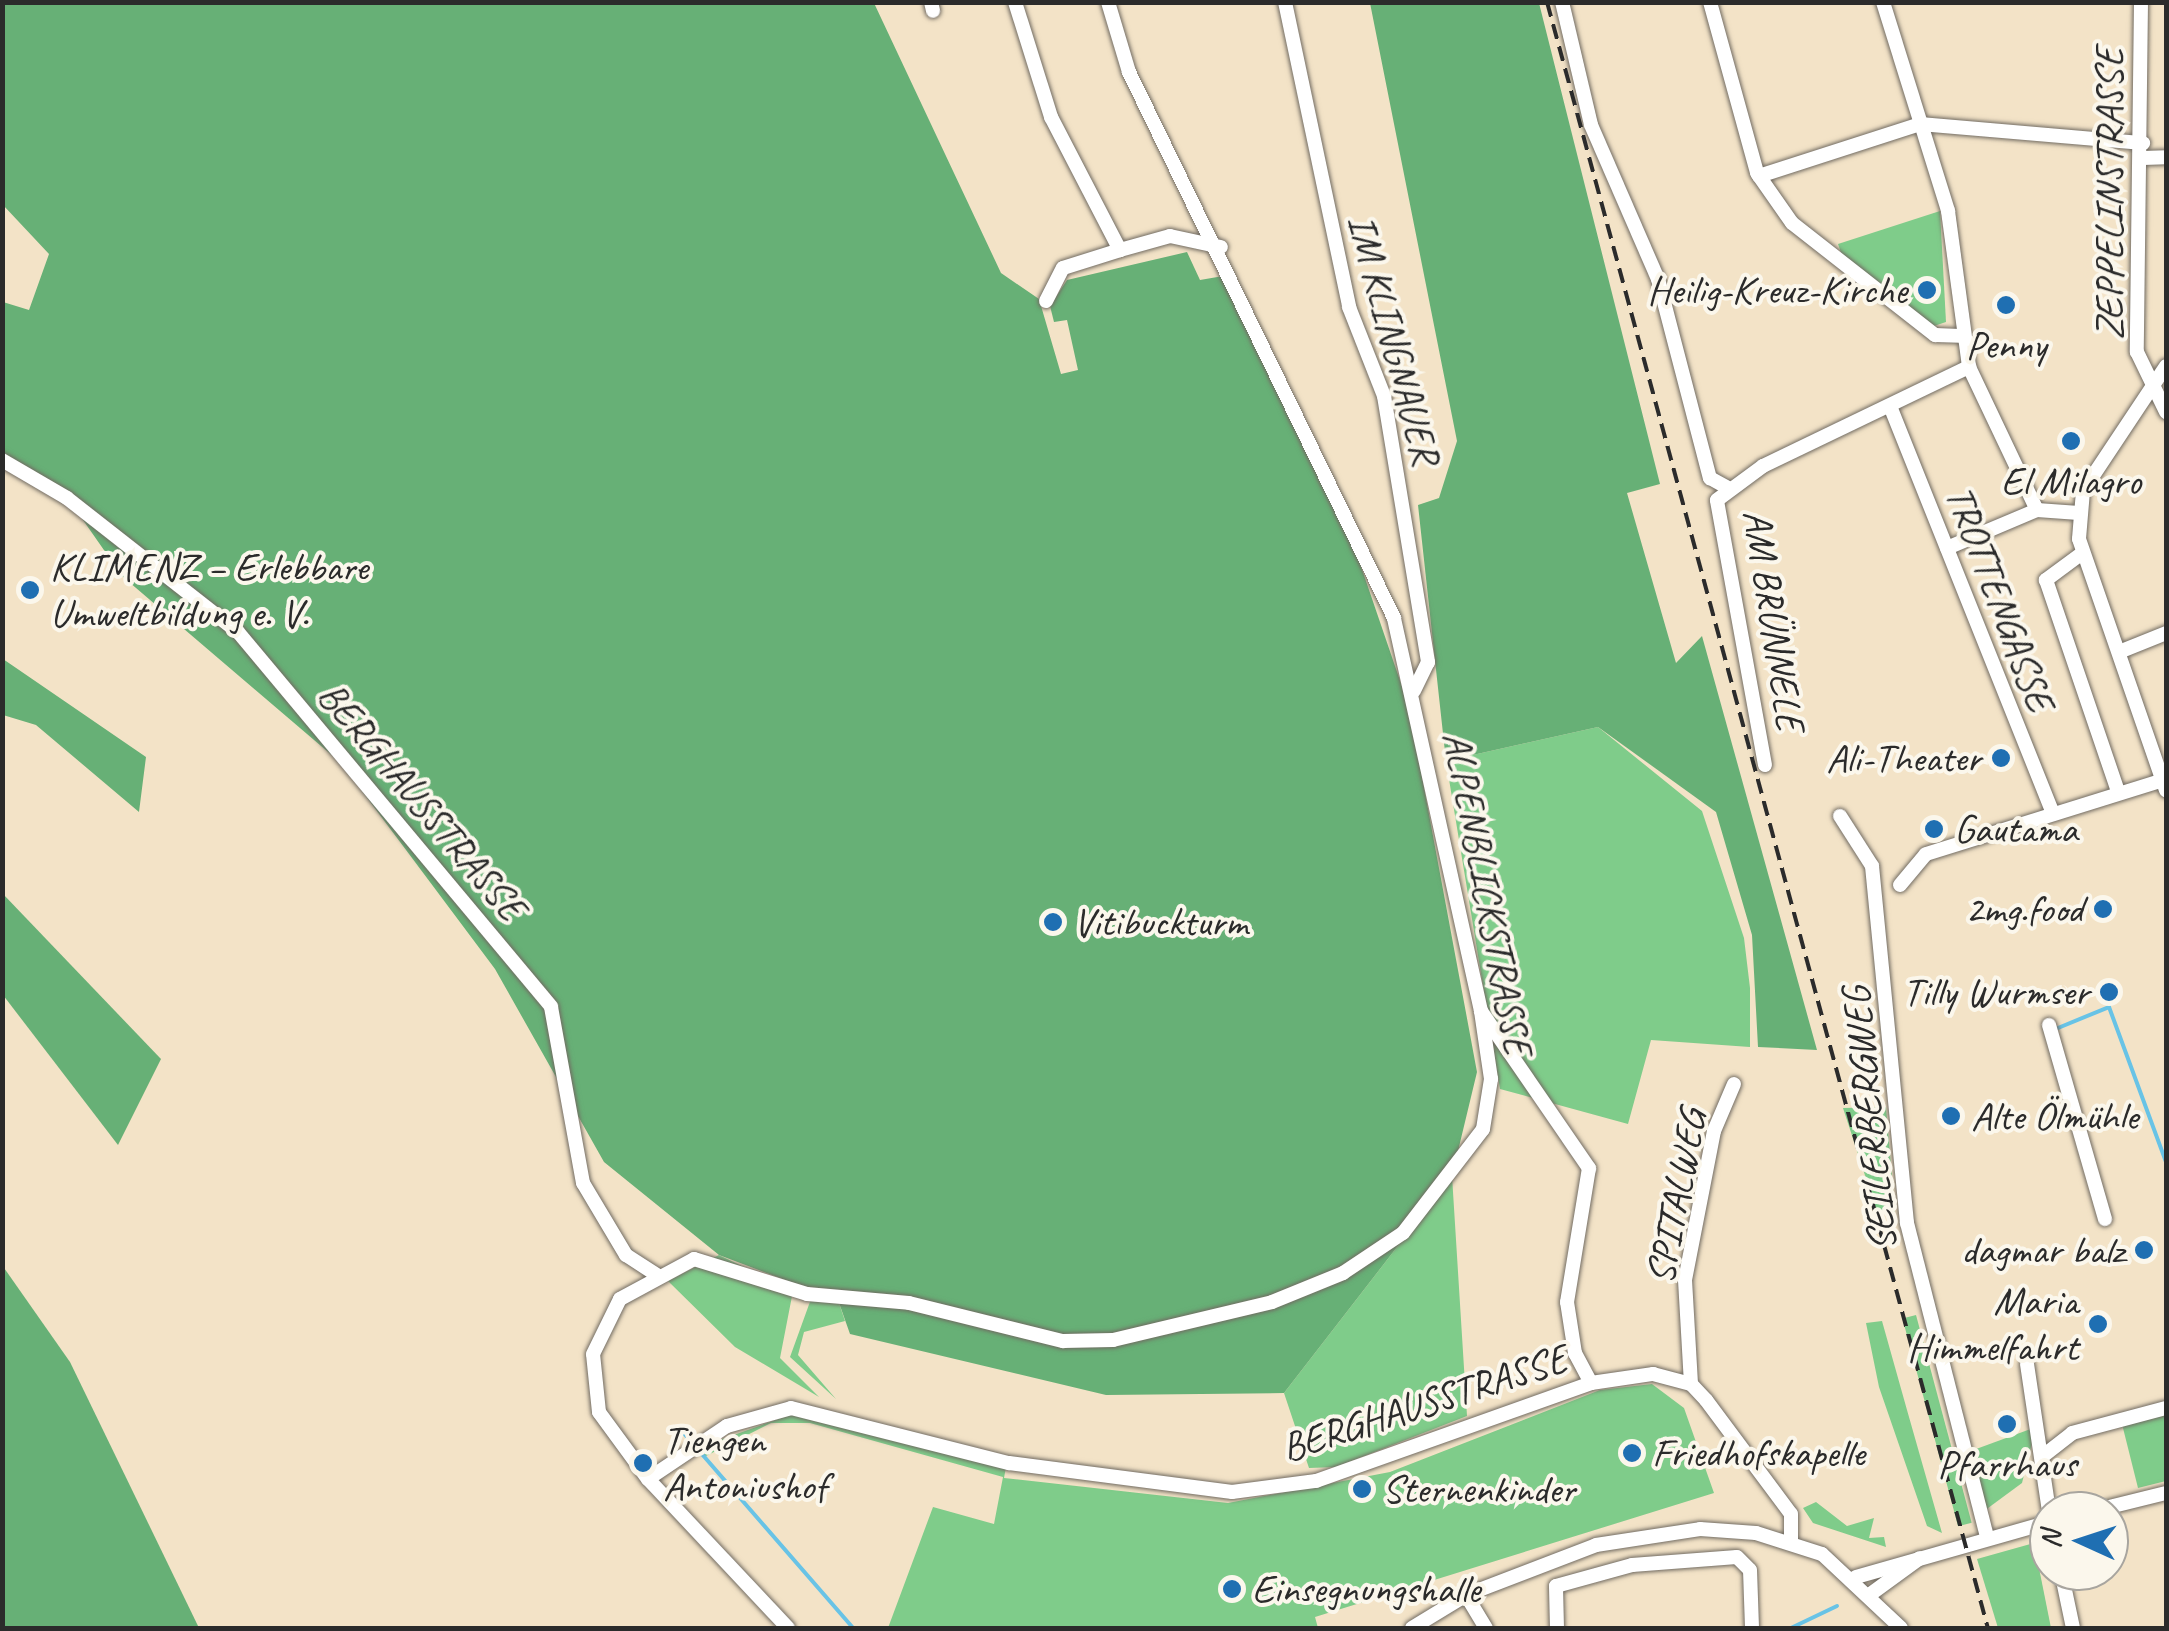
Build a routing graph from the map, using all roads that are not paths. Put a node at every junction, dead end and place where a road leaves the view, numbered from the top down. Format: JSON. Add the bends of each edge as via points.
{"nodes":[{"id":1,"x":1014,"y":2,"type":"edge"},
{"id":2,"x":1108,"y":2,"type":"edge"},
{"id":3,"x":1285,"y":2,"type":"edge"},
{"id":4,"x":1562,"y":2,"type":"edge"},
{"id":5,"x":1710,"y":2,"type":"edge"},
{"id":6,"x":1883,"y":2,"type":"edge"},
{"id":7,"x":2141,"y":2,"type":"edge"},
{"id":8,"x":1920,"y":124,"type":"junction"},
{"id":9,"x":2143,"y":150,"type":"junction"},
{"id":10,"x":2166,"y":157,"type":"edge"},
{"id":11,"x":1759,"y":176,"type":"junction"},
{"id":12,"x":1221,"y":247,"type":"junction"},
{"id":13,"x":1120,"y":250,"type":"junction"},
{"id":14,"x":1046,"y":301,"type":"dead end"},
{"id":15,"x":1960,"y":336,"type":"junction"},
{"id":16,"x":2166,"y":366,"type":"edge"},
{"id":17,"x":1969,"y":367,"type":"junction"},
{"id":18,"x":2151,"y":383,"type":"junction"},
{"id":19,"x":1890,"y":406,"type":"junction"},
{"id":20,"x":2166,"y":412,"type":"edge"},
{"id":21,"x":2,"y":460,"type":"edge"},
{"id":22,"x":1730,"y":489,"type":"junction"},
{"id":23,"x":2037,"y":510,"type":"junction"},
{"id":24,"x":2080,"y":513,"type":"junction"},
{"id":25,"x":1946,"y":548,"type":"junction"},
{"id":26,"x":2081,"y":554,"type":"junction"},
{"id":27,"x":2166,"y":632,"type":"edge"},
{"id":28,"x":2118,"y":652,"type":"junction"},
{"id":29,"x":1414,"y":690,"type":"junction"},
{"id":30,"x":1764,"y":765,"type":"dead end"},
{"id":31,"x":2165,"y":785,"type":"edge"},
{"id":32,"x":2118,"y":792,"type":"junction"},
{"id":33,"x":2052,"y":812,"type":"junction"},
{"id":34,"x":1840,"y":816,"type":"dead end"},
{"id":35,"x":1900,"y":885,"type":"dead end"},
{"id":36,"x":1480,"y":1010,"type":"junction"},
{"id":37,"x":2049,"y":1025,"type":"dead end"},
{"id":38,"x":1734,"y":1084,"type":"dead end"},
{"id":39,"x":2106,"y":1218,"type":"dead end"},
{"id":40,"x":656,"y":1275,"type":"junction"},
{"id":41,"x":2027,"y":1364,"type":"dead end"},
{"id":42,"x":1591,"y":1384,"type":"junction"},
{"id":43,"x":1691,"y":1384,"type":"junction"},
{"id":44,"x":2166,"y":1408,"type":"edge"},
{"id":45,"x":2043,"y":1456,"type":"junction"},
{"id":46,"x":648,"y":1480,"type":"junction"},
{"id":47,"x":2047,"y":1491,"type":"edge"},
{"id":48,"x":2166,"y":1493,"type":"edge"},
{"id":49,"x":2129,"y":1502,"type":"edge"},
{"id":50,"x":2029,"y":1527,"type":"edge"},
{"id":51,"x":1987,"y":1536,"type":"junction"},
{"id":52,"x":1791,"y":1540,"type":"junction"},
{"id":53,"x":1924,"y":1555,"type":"junction"},
{"id":54,"x":1856,"y":1577,"type":"junction"},
{"id":55,"x":2065,"y":1591,"type":"edge"},
{"id":56,"x":1872,"y":1593,"type":"junction"},
{"id":57,"x":1466,"y":1594,"type":"junction"},
{"id":58,"x":788,"y":1628,"type":"edge"},
{"id":59,"x":1412,"y":1628,"type":"edge"},
{"id":60,"x":1486,"y":1628,"type":"edge"},
{"id":61,"x":1557,"y":1628,"type":"edge"},
{"id":62,"x":1752,"y":1628,"type":"edge"},
{"id":63,"x":1902,"y":1628,"type":"edge"},
{"id":64,"x":2073,"y":1628,"type":"edge"}],
"edges":[{"from":1,"to":13,"type":"street","via":[[1051,117]]},
{"from":2,"to":12,"type":"street","name":"ALPENBLICKSTRASSE","via":[[1129,72]]},
{"from":3,"to":29,"type":"street","name":"IM KLINGNAUER","via":[[1350,306],[1384,396],[1428,662]]},
{"from":4,"to":22,"type":"street","name":"AM BRÜNNELE","via":[[1592,125],[1658,279],[1710,478]]},
{"from":5,"to":11,"type":"street"},
{"from":6,"to":8,"type":"street"},
{"from":7,"to":9,"type":"street","name":"ZEPPELINSTRASSE"},
{"from":8,"to":9,"type":"street"},
{"from":8,"to":11,"type":"street"},
{"from":8,"to":15,"type":"street","via":[[1948,211]]},
{"from":9,"to":10,"type":"street"},
{"from":9,"to":18,"type":"street","name":"ZEPPELINSTRASSE","via":[[2138,352]]},
{"from":11,"to":15,"type":"street","via":[[1792,223],[1866,286],[1935,335]]},
{"from":12,"to":13,"type":"street","via":[[1170,236]]},
{"from":12,"to":29,"type":"street","name":"ALPENBLICKSTRASSE","via":[[1394,618]]},
{"from":13,"to":14,"type":"street","via":[[1063,268]]},
{"from":15,"to":17,"type":"street"},
{"from":16,"to":18,"type":"street"},
{"from":17,"to":19,"type":"street","name":"AM BRÜNNELE"},
{"from":17,"to":23,"type":"street"},
{"from":18,"to":20,"type":"street","name":"ZEPPELINSTRASSE"},
{"from":18,"to":24,"type":"street","via":[[2083,491]]},
{"from":19,"to":22,"type":"street","name":"AM BRÜNNELE"},
{"from":19,"to":25,"type":"street","name":"TROTTENGASSE"},
{"from":21,"to":40,"type":"street","name":"BERGHAUSSTRASSE","via":[[67,498],[238,632],[551,1007],[582,1183],[626,1255]]},
{"from":22,"to":30,"type":"street","name":"AM BRÜNNELE","via":[[1716,518]]},
{"from":23,"to":24,"type":"street"},
{"from":23,"to":25,"type":"street"},
{"from":24,"to":26,"type":"street"},
{"from":25,"to":33,"type":"street","name":"TROTTENGASSE"},
{"from":26,"to":28,"type":"street"},
{"from":26,"to":32,"type":"street","via":[[2046,580]]},
{"from":27,"to":28,"type":"street"},
{"from":28,"to":31,"type":"street"},
{"from":29,"to":36,"type":"street","name":"ALPENBLICKSTRASSE"},
{"from":31,"to":32,"type":"street"},
{"from":32,"to":33,"type":"street"},
{"from":33,"to":35,"type":"street","via":[[1926,854]]},
{"from":34,"to":51,"type":"street","name":"SEILERBERGWEG","via":[[1872,866],[1907,1224]]},
{"from":36,"to":40,"type":"street","name":"ALPENBLICKSTRASSE","via":[[1491,1079],[1483,1130],[1452,1178],[1403,1232],[1343,1272],[1272,1302],[1112,1340],[1062,1341],[909,1302],[806,1294],[720,1262],[694,1260]]},
{"from":36,"to":42,"type":"street","via":[[1589,1168],[1568,1302]]},
{"from":37,"to":39,"type":"street"},
{"from":38,"to":43,"type":"street","name":"SPITALWEG","via":[[1714,1131],[1685,1280]]},
{"from":40,"to":46,"type":"street","via":[[620,1299],[592,1354],[600,1412]]},
{"from":41,"to":45,"type":"street"},
{"from":42,"to":43,"type":"street","name":"BERGHAUSSTRASSE","via":[[1642,1374]]},
{"from":42,"to":46,"type":"street","name":"BERGHAUSSTRASSE","via":[[1316,1481],[1232,1492],[1008,1463],[819,1408],[752,1415],[684,1451]]},
{"from":43,"to":52,"type":"street","via":[[1791,1514]]},
{"from":44,"to":45,"type":"street","via":[[2072,1433]]},
{"from":45,"to":47,"type":"street"},
{"from":46,"to":58,"type":"street"},
{"from":48,"to":49,"type":"street"},
{"from":50,"to":51,"type":"street"},
{"from":51,"to":53,"type":"street"},
{"from":52,"to":54,"type":"street"},
{"from":52,"to":57,"type":"street","via":[[1713,1529],[1651,1534]]},
{"from":53,"to":54,"type":"street"},
{"from":53,"to":56,"type":"street"},
{"from":54,"to":56,"type":"street"},
{"from":55,"to":64,"type":"street"},
{"from":56,"to":63,"type":"street"},
{"from":57,"to":59,"type":"street"},
{"from":57,"to":60,"type":"street"},
{"from":61,"to":62,"type":"street","via":[[1556,1586],[1632,1565],[1737,1558],[1750,1570]]}]}
